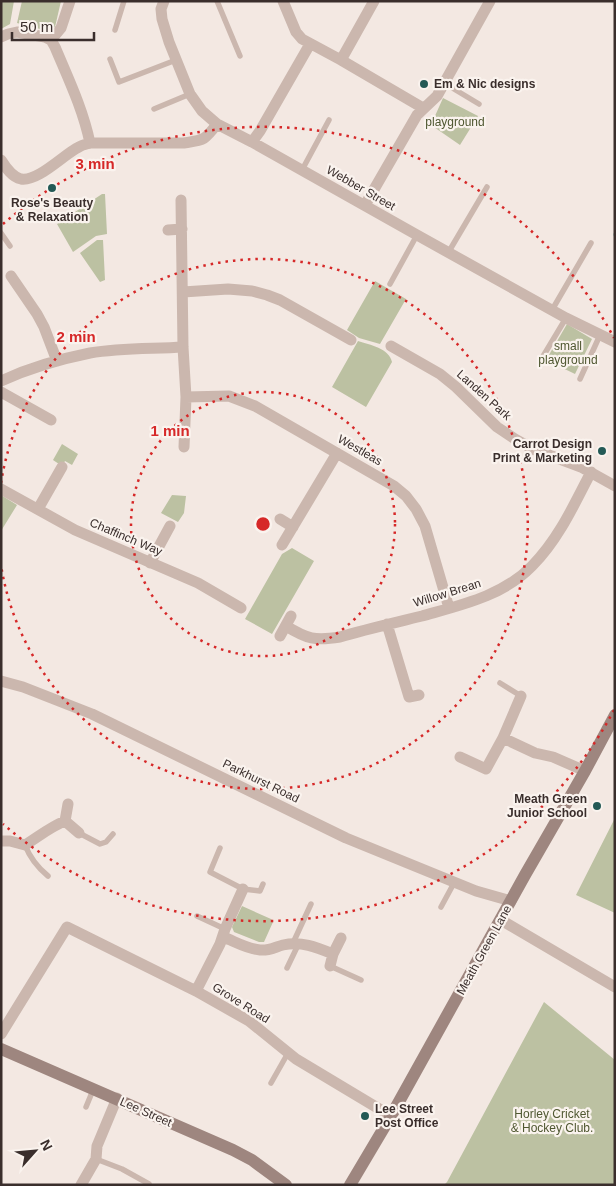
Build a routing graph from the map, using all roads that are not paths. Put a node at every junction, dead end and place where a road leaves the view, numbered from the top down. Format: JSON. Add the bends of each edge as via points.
{"nodes":[{"id":1,"x":70,"y":1,"type":"edge"},
{"id":2,"x":124,"y":1,"type":"edge"},
{"id":3,"x":164,"y":1,"type":"edge"},
{"id":4,"x":217,"y":1,"type":"edge"},
{"id":5,"x":283,"y":1,"type":"edge"},
{"id":6,"x":374,"y":1,"type":"edge"},
{"id":7,"x":490,"y":1,"type":"edge"},
{"id":8,"x":115,"y":30,"type":"dead end"},
{"id":9,"x":1,"y":37,"type":"edge"},
{"id":10,"x":51,"y":40,"type":"junction"},
{"id":11,"x":310,"y":44,"type":"junction"},
{"id":12,"x":240,"y":56,"type":"dead end"},
{"id":13,"x":110,"y":59,"type":"dead end"},
{"id":14,"x":176,"y":60,"type":"junction"},
{"id":15,"x":341,"y":60,"type":"junction"},
{"id":16,"x":444,"y":83,"type":"junction"},
{"id":17,"x":190,"y":94,"type":"junction"},
{"id":18,"x":479,"y":104,"type":"dead end"},
{"id":19,"x":422,"y":108,"type":"junction"},
{"id":20,"x":154,"y":109,"type":"dead end"},
{"id":21,"x":329,"y":120,"type":"dead end"},
{"id":22,"x":217,"y":124,"type":"junction"},
{"id":23,"x":252,"y":142,"type":"junction"},
{"id":24,"x":90,"y":143,"type":"junction"},
{"id":25,"x":1,"y":160,"type":"edge"},
{"id":26,"x":302,"y":170,"type":"junction"},
{"id":27,"x":487,"y":187,"type":"dead end"},
{"id":28,"x":181,"y":200,"type":"dead end"},
{"id":29,"x":365,"y":206,"type":"junction"},
{"id":30,"x":182,"y":229,"type":"junction"},
{"id":31,"x":168,"y":230,"type":"dead end"},
{"id":32,"x":1,"y":233,"type":"edge"},
{"id":33,"x":417,"y":235,"type":"junction"},
{"id":34,"x":591,"y":243,"type":"dead end"},
{"id":35,"x":10,"y":246,"type":"dead end"},
{"id":36,"x":448,"y":253,"type":"junction"},
{"id":37,"x":11,"y":276,"type":"dead end"},
{"id":38,"x":390,"y":284,"type":"dead end"},
{"id":39,"x":182,"y":292,"type":"junction"},
{"id":40,"x":552,"y":310,"type":"junction"},
{"id":41,"x":566,"y":318,"type":"junction"},
{"id":42,"x":337,"y":319,"type":"dead end"},
{"id":43,"x":331,"y":329,"type":"junction"},
{"id":44,"x":600,"y":335,"type":"junction"},
{"id":45,"x":351,"y":340,"type":"dead end"},
{"id":46,"x":615,"y":342,"type":"edge"},
{"id":47,"x":391,"y":346,"type":"dead end"},
{"id":48,"x":184,"y":347,"type":"junction"},
{"id":49,"x":542,"y":358,"type":"dead end"},
{"id":50,"x":56,"y":361,"type":"junction"},
{"id":51,"x":580,"y":379,"type":"dead end"},
{"id":52,"x":1,"y":381,"type":"edge"},
{"id":53,"x":1,"y":392,"type":"edge"},
{"id":54,"x":186,"y":397,"type":"junction"},
{"id":55,"x":51,"y":420,"type":"dead end"},
{"id":56,"x":184,"y":447,"type":"dead end"},
{"id":57,"x":337,"y":453,"type":"junction"},
{"id":58,"x":62,"y":467,"type":"dead end"},
{"id":59,"x":591,"y":472,"type":"junction"},
{"id":60,"x":615,"y":486,"type":"edge"},
{"id":61,"x":1,"y":488,"type":"edge"},
{"id":62,"x":38,"y":509,"type":"junction"},
{"id":63,"x":280,"y":518,"type":"dead end"},
{"id":64,"x":170,"y":526,"type":"dead end"},
{"id":65,"x":293,"y":527,"type":"junction"},
{"id":66,"x":282,"y":546,"type":"dead end"},
{"id":67,"x":150,"y":563,"type":"junction"},
{"id":68,"x":241,"y":608,"type":"dead end"},
{"id":69,"x":449,"y":608,"type":"junction"},
{"id":70,"x":387,"y":624,"type":"junction"},
{"id":71,"x":280,"y":636,"type":"dead end"},
{"id":72,"x":1,"y":681,"type":"edge"},
{"id":73,"x":500,"y":683,"type":"dead end"},
{"id":74,"x":521,"y":696,"type":"joint"},
{"id":75,"x":409,"y":698,"type":"dead end"},
{"id":76,"x":615,"y":715,"type":"edge"},
{"id":77,"x":503,"y":738,"type":"junction"},
{"id":78,"x":460,"y":757,"type":"dead end"},
{"id":79,"x":586,"y":771,"type":"junction"},
{"id":80,"x":68,"y":804,"type":"dead end"},
{"id":81,"x":65,"y":821,"type":"junction"},
{"id":82,"x":79,"y":833,"type":"joint"},
{"id":83,"x":113,"y":834,"type":"dead end"},
{"id":84,"x":1,"y":841,"type":"edge"},
{"id":85,"x":25,"y":845,"type":"junction"},
{"id":86,"x":220,"y":848,"type":"dead end"},
{"id":87,"x":48,"y":876,"type":"dead end"},
{"id":88,"x":454,"y":882,"type":"junction"},
{"id":89,"x":263,"y":884,"type":"dead end"},
{"id":90,"x":244,"y":888,"type":"junction"},
{"id":91,"x":511,"y":901,"type":"junction"},
{"id":92,"x":310,"y":904,"type":"dead end"},
{"id":93,"x":441,"y":907,"type":"dead end"},
{"id":94,"x":197,"y":916,"type":"dead end"},
{"id":95,"x":501,"y":920,"type":"junction"},
{"id":96,"x":224,"y":933,"type":"junction"},
{"id":97,"x":341,"y":938,"type":"dead end"},
{"id":98,"x":296,"y":943,"type":"junction"},
{"id":99,"x":333,"y":954,"type":"junction"},
{"id":100,"x":330,"y":966,"type":"joint"},
{"id":101,"x":287,"y":968,"type":"dead end"},
{"id":102,"x":361,"y":980,"type":"dead end"},
{"id":103,"x":615,"y":988,"type":"edge"},
{"id":104,"x":196,"y":991,"type":"junction"},
{"id":105,"x":1,"y":1034,"type":"edge"},
{"id":106,"x":3,"y":1053,"type":"edge"},
{"id":107,"x":288,"y":1053,"type":"junction"},
{"id":108,"x":271,"y":1083,"type":"dead end"},
{"id":109,"x":94,"y":1089,"type":"junction"},
{"id":110,"x":117,"y":1098,"type":"junction"},
{"id":111,"x":86,"y":1106,"type":"dead end"},
{"id":112,"x":391,"y":1116,"type":"junction"},
{"id":113,"x":96,"y":1159,"type":"junction"},
{"id":114,"x":149,"y":1184,"type":"edge"},
{"id":115,"x":81,"y":1185,"type":"edge"},
{"id":116,"x":286,"y":1185,"type":"edge"},
{"id":117,"x":350,"y":1185,"type":"edge"}],
"edges":[{"from":1,"to":10,"type":"street","via":[[61,28]]},
{"from":2,"to":8,"type":"lane"},
{"from":3,"to":14,"type":"street","name":"Webber Street","via":[[162,20]]},
{"from":4,"to":12,"type":"lane"},
{"from":5,"to":11,"type":"street","via":[[296,32]]},
{"from":6,"to":15,"type":"street"},
{"from":7,"to":16,"type":"street"},
{"from":9,"to":10,"type":"street","via":[[17,32]]},
{"from":10,"to":24,"type":"street","via":[[81,109]]},
{"from":11,"to":15,"type":"street"},
{"from":11,"to":23,"type":"street"},
{"from":13,"to":14,"type":"lane","via":[[119,82]]},
{"from":14,"to":17,"type":"street","name":"Webber Street"},
{"from":15,"to":19,"type":"street"},
{"from":16,"to":18,"type":"lane"},
{"from":16,"to":19,"type":"street","via":[[437,96]]},
{"from":17,"to":20,"type":"lane"},
{"from":17,"to":22,"type":"street","name":"Webber Street"},
{"from":19,"to":29,"type":"street"},
{"from":21,"to":26,"type":"lane"},
{"from":22,"to":23,"type":"street","name":"Webber Street"},
{"from":22,"to":24,"type":"street","via":[[206,138],[198,141]]},
{"from":23,"to":26,"type":"street","name":"Webber Street"},
{"from":24,"to":25,"type":"street","via":[[79,146],[28,179],[15,176]]},
{"from":26,"to":29,"type":"street","name":"Webber Street"},
{"from":27,"to":36,"type":"lane"},
{"from":28,"to":30,"type":"street"},
{"from":29,"to":33,"type":"street","name":"Webber Street"},
{"from":30,"to":31,"type":"street"},
{"from":30,"to":39,"type":"street"},
{"from":32,"to":35,"type":"lane"},
{"from":33,"to":36,"type":"street","name":"Webber Street"},
{"from":33,"to":38,"type":"lane"},
{"from":34,"to":40,"type":"lane"},
{"from":36,"to":40,"type":"street","name":"Webber Street"},
{"from":37,"to":50,"type":"street","via":[[28,291]]},
{"from":39,"to":43,"type":"street","via":[[228,289],[267,294]]},
{"from":39,"to":48,"type":"street"},
{"from":40,"to":41,"type":"street","name":"Webber Street"},
{"from":41,"to":44,"type":"street","name":"Webber Street"},
{"from":41,"to":49,"type":"lane"},
{"from":42,"to":43,"type":"street"},
{"from":43,"to":45,"type":"street"},
{"from":44,"to":46,"type":"street","name":"Webber Street"},
{"from":44,"to":51,"type":"lane"},
{"from":47,"to":59,"type":"street","name":"Landen Park","via":[[404,361],[440,374],[497,427],[515,439]]},
{"from":48,"to":50,"type":"street","via":[[90,353]]},
{"from":48,"to":54,"type":"street"},
{"from":50,"to":52,"type":"street"},
{"from":53,"to":55,"type":"street"},
{"from":54,"to":56,"type":"street","via":[[179,427]]},
{"from":54,"to":57,"type":"street","name":"Westleas","via":[[229,396],[255,406]]},
{"from":57,"to":65,"type":"street"},
{"from":57,"to":69,"type":"street","name":"Westleas","via":[[394,486],[416,509],[425,526]]},
{"from":58,"to":62,"type":"street"},
{"from":59,"to":60,"type":"street","name":"Landen Park"},
{"from":59,"to":69,"type":"street","name":"Willow Brean","via":[[558,534],[531,568],[492,594]]},
{"from":61,"to":62,"type":"street","name":"Chaffinch Way"},
{"from":62,"to":67,"type":"street","name":"Chaffinch Way","via":[[75,530]]},
{"from":63,"to":65,"type":"street"},
{"from":64,"to":67,"type":"street"},
{"from":65,"to":66,"type":"street"},
{"from":67,"to":68,"type":"street","name":"Chaffinch Way"},
{"from":69,"to":70,"type":"street","name":"Willow Brean"},
{"from":70,"to":71,"type":"street","name":"Willow Brean","via":[[324,640],[305,636],[288,621]]},
{"from":70,"to":75,"type":"street"},
{"from":72,"to":88,"type":"street","name":"Parkhurst Road","via":[[92,714],[346,838]]},
{"from":73,"to":74,"type":"lane"},
{"from":74,"to":77,"type":"street"},
{"from":76,"to":79,"type":"street","name":"Meath Green Lane"},
{"from":77,"to":78,"type":"street","via":[[486,769]]},
{"from":77,"to":79,"type":"street"},
{"from":79,"to":91,"type":"street","name":"Meath Green Lane"},
{"from":80,"to":81,"type":"street"},
{"from":81,"to":82,"type":"street"},
{"from":81,"to":85,"type":"street"},
{"from":82,"to":83,"type":"lane","via":[[100,844]]},
{"from":84,"to":85,"type":"street"},
{"from":85,"to":87,"type":"lane","via":[[29,856]]},
{"from":86,"to":90,"type":"lane","via":[[210,872]]},
{"from":88,"to":91,"type":"street","name":"Parkhurst Road"},
{"from":88,"to":93,"type":"lane"},
{"from":89,"to":90,"type":"lane","via":[[260,890]]},
{"from":90,"to":96,"type":"street"},
{"from":91,"to":95,"type":"street","name":"Meath Green Lane"},
{"from":92,"to":98,"type":"lane"},
{"from":94,"to":96,"type":"lane"},
{"from":95,"to":103,"type":"street"},
{"from":95,"to":112,"type":"street","name":"Meath Green Lane"},
{"from":96,"to":98,"type":"street","via":[[260,950]]},
{"from":96,"to":104,"type":"street"},
{"from":97,"to":99,"type":"street"},
{"from":98,"to":99,"type":"street"},
{"from":98,"to":101,"type":"lane"},
{"from":99,"to":100,"type":"street"},
{"from":100,"to":102,"type":"lane"},
{"from":104,"to":105,"type":"street","name":"Grove Road","via":[[67,927]]},
{"from":104,"to":107,"type":"street","name":"Grove Road","via":[[249,1021]]},
{"from":106,"to":109,"type":"street","name":"Lee Street"},
{"from":107,"to":108,"type":"lane"},
{"from":107,"to":112,"type":"street","name":"Grove Road"},
{"from":109,"to":110,"type":"street","name":"Lee Street"},
{"from":109,"to":111,"type":"lane"},
{"from":110,"to":113,"type":"street","via":[[97,1146]]},
{"from":110,"to":116,"type":"street","name":"Lee Street","via":[[233,1150]]},
{"from":112,"to":117,"type":"street","name":"Meath Green Lane"},
{"from":113,"to":114,"type":"lane"},
{"from":113,"to":115,"type":"street"}]}
